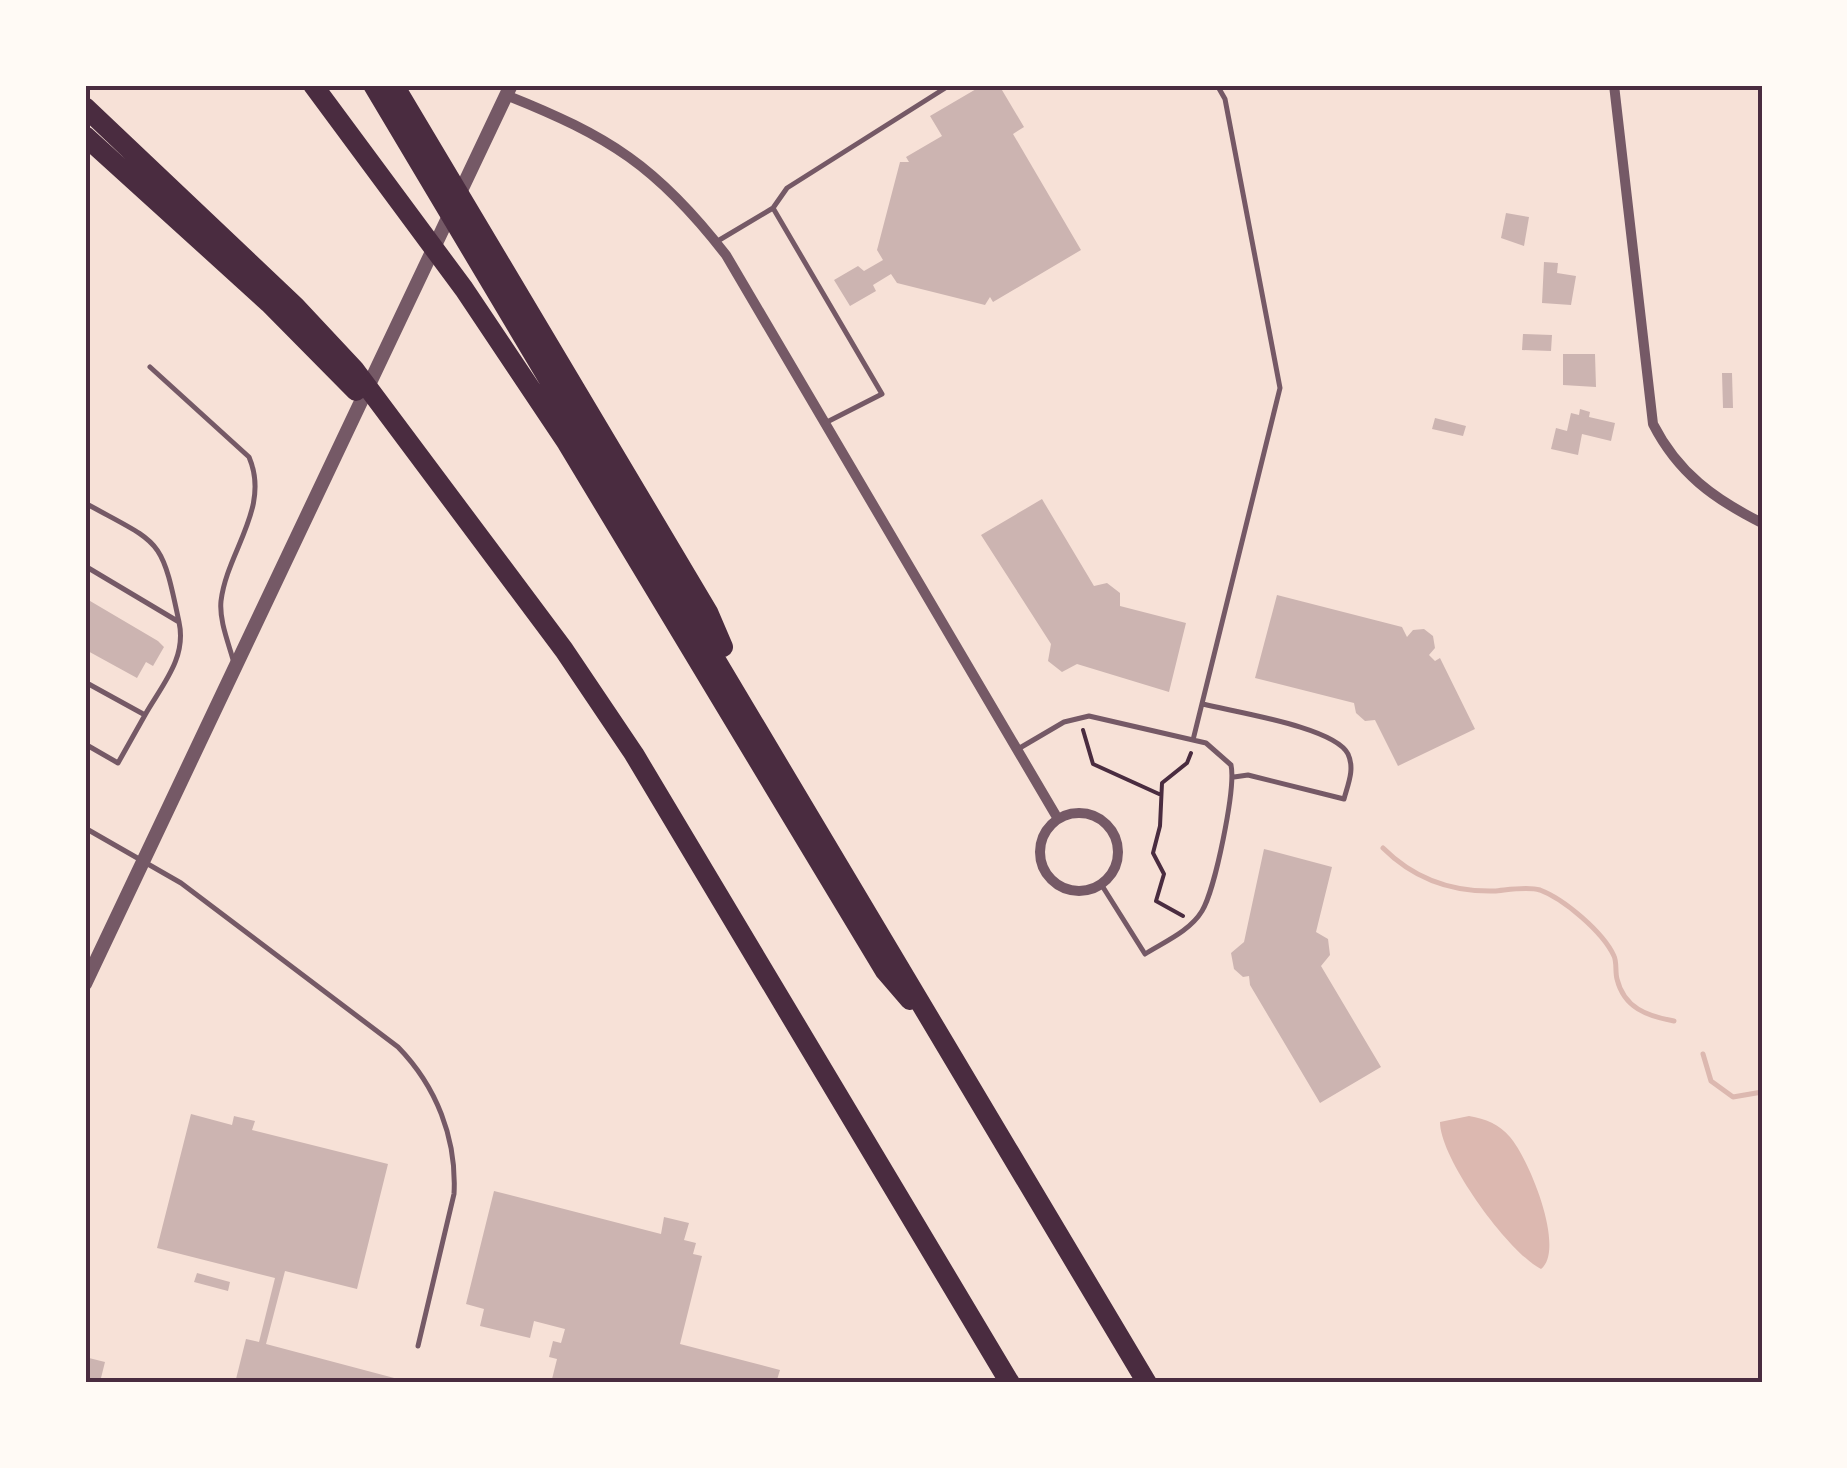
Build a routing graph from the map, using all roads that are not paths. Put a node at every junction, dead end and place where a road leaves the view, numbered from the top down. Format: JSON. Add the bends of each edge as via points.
{"nodes":[{"id":1,"x":313,"y":85,"type":"edge"},
{"id":2,"x":374,"y":85,"type":"edge"},
{"id":3,"x":394,"y":85,"type":"edge"},
{"id":4,"x":950,"y":85,"type":"edge"},
{"id":5,"x":1216,"y":85,"type":"edge"},
{"id":6,"x":1614,"y":85,"type":"edge"},
{"id":7,"x":508,"y":90,"type":"edge"},
{"id":8,"x":85,"y":107,"type":"edge"},
{"id":9,"x":85,"y":136,"type":"edge"},
{"id":10,"x":773,"y":208,"type":"junction"},
{"id":11,"x":716,"y":242,"type":"junction"},
{"id":12,"x":150,"y":367,"type":"dead end"},
{"id":13,"x":825,"y":423,"type":"junction"},
{"id":14,"x":403,"y":438,"type":"junction"},
{"id":15,"x":85,"y":502,"type":"edge"},
{"id":16,"x":1762,"y":523,"type":"edge"},
{"id":17,"x":85,"y":566,"type":"edge"},
{"id":18,"x":179,"y":622,"type":"junction"},
{"id":19,"x":235,"y":666,"type":"junction"},
{"id":20,"x":85,"y":682,"type":"edge"},
{"id":21,"x":1202,"y":704,"type":"junction"},
{"id":22,"x":145,"y":715,"type":"junction"},
{"id":23,"x":756,"y":722,"type":"junction"},
{"id":24,"x":1193,"y":740,"type":"junction"},
{"id":25,"x":85,"y":744,"type":"edge"},
{"id":26,"x":1017,"y":750,"type":"junction"},
{"id":27,"x":1234,"y":777,"type":"junction"},
{"id":28,"x":1058,"y":819,"type":"junction"},
{"id":29,"x":85,"y":828,"type":"edge"},
{"id":30,"x":143,"y":862,"type":"junction"},
{"id":31,"x":1100,"y":884,"type":"junction"},
{"id":32,"x":85,"y":984,"type":"edge"},
{"id":33,"x":946,"y":1044,"type":"junction"},
{"id":34,"x":418,"y":1346,"type":"dead end"},
{"id":35,"x":1010,"y":1383,"type":"edge"},
{"id":36,"x":1146,"y":1383,"type":"edge"}],
"edges":[{"from":1,"to":33,"type":"highway","via":[[464,289],[567,443],[885,971]]},
{"from":2,"to":23,"type":"highway"},
{"from":3,"to":23,"type":"highway","via":[[708,612]]},
{"from":4,"to":10,"type":"lane","via":[[787,188]]},
{"from":5,"to":21,"type":"lane","via":[[1226,99],[1280,388]]},
{"from":6,"to":16,"type":"street","via":[[1653,424],[1695,483]]},
{"from":7,"to":11,"type":"street","via":[[611,141],[653,172]]},
{"from":7,"to":19,"type":"street"},
{"from":8,"to":14,"type":"highway","via":[[296,307],[354,369]]},
{"from":9,"to":14,"type":"highway","via":[[269,302]]},
{"from":10,"to":11,"type":"lane"},
{"from":10,"to":13,"type":"lane","via":[[882,394]]},
{"from":11,"to":13,"type":"street"},
{"from":12,"to":19,"type":"lane","via":[[249,457],[258,477],[221,602]]},
{"from":13,"to":26,"type":"street"},
{"from":14,"to":35,"type":"highway","via":[[487,544],[634,754]]},
{"from":15,"to":18,"type":"lane","via":[[154,541]]},
{"from":17,"to":18,"type":"lane"},
{"from":18,"to":22,"type":"lane","via":[[182,652]]},
{"from":19,"to":30,"type":"street"},
{"from":20,"to":22,"type":"lane"},
{"from":21,"to":24,"type":"lane"},
{"from":21,"to":27,"type":"lane","via":[[1325,734],[1348,752],[1352,768],[1344,799]]},
{"from":22,"to":25,"type":"lane","via":[[118,764]]},
{"from":23,"to":33,"type":"highway"},
{"from":24,"to":26,"type":"lane","via":[[1089,716],[1064,722]]},
{"from":24,"to":27,"type":"lane","via":[[1222,754]]},
{"from":26,"to":28,"type":"street"},
{"from":27,"to":31,"type":"lane","via":[[1207,897],[1190,926],[1145,954]]},
{"from":28,"to":31,"type":"street","via":[[1042,840],[1046,873],[1067,889]]},
{"from":28,"to":31,"type":"street","via":[[1091,814],[1112,830],[1118,855]]},
{"from":29,"to":30,"type":"lane"},
{"from":30,"to":32,"type":"street"},
{"from":30,"to":34,"type":"lane","via":[[398,1046],[429,1086],[456,1171]]},
{"from":33,"to":36,"type":"highway"}]}
